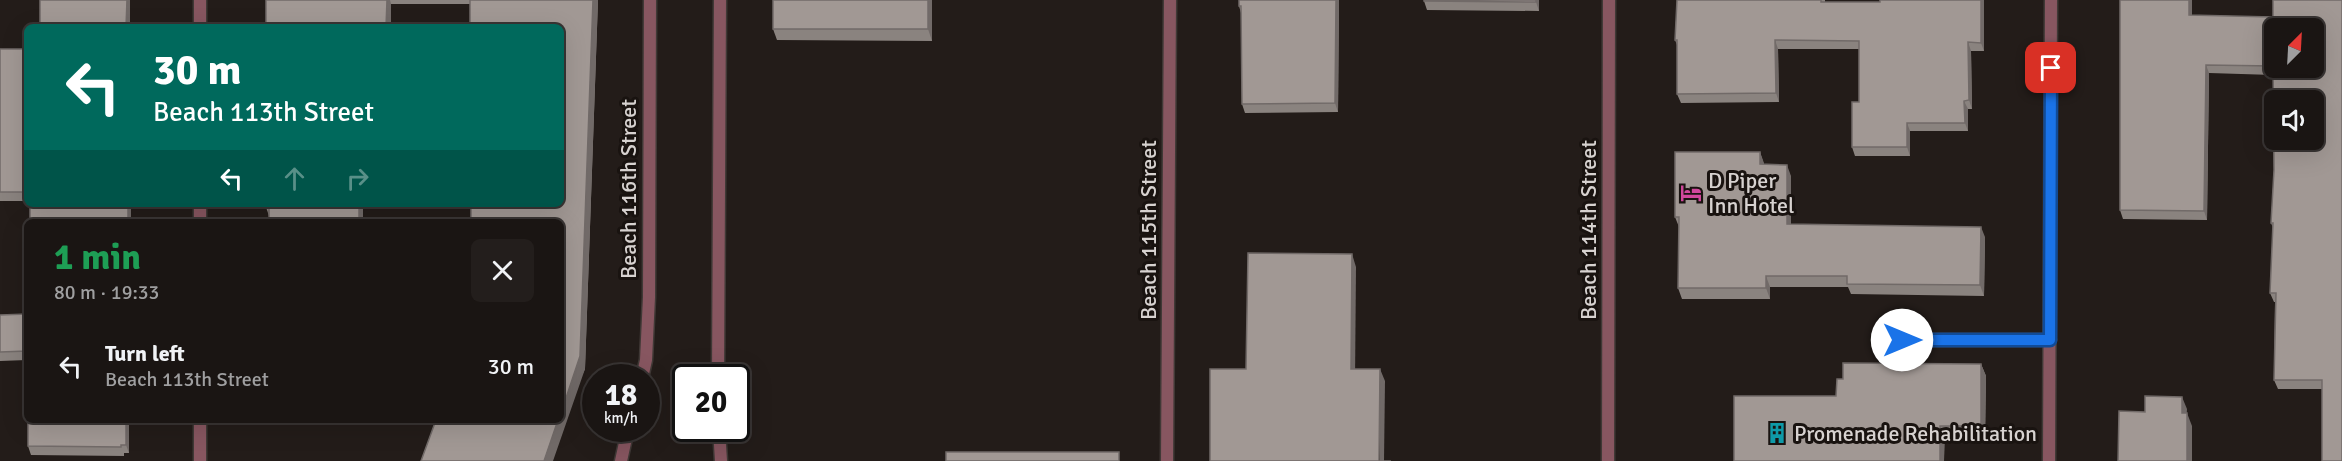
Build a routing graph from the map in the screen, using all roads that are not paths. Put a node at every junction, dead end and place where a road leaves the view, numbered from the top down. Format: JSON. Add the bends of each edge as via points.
{"nodes":[{"id":1,"x":200,"y":0,"type":"edge"},
{"id":2,"x":650,"y":0,"type":"edge"},
{"id":3,"x":720,"y":0,"type":"edge"},
{"id":4,"x":1170,"y":0,"type":"edge"},
{"id":5,"x":1609,"y":0,"type":"edge"},
{"id":6,"x":2051,"y":0,"type":"edge"},
{"id":7,"x":200,"y":24,"type":"edge"},
{"id":8,"x":1902,"y":340,"type":"dead end"},
{"id":9,"x":2050,"y":340,"type":"junction"},
{"id":10,"x":645,"y":364,"type":"edge"},
{"id":11,"x":718,"y":364,"type":"edge"},
{"id":12,"x":200,"y":423,"type":"edge"},
{"id":13,"x":625,"y":442,"type":"edge"},
{"id":14,"x":720,"y":442,"type":"edge"},
{"id":15,"x":200,"y":461,"type":"edge"},
{"id":16,"x":621,"y":461,"type":"edge"},
{"id":17,"x":721,"y":461,"type":"edge"},
{"id":18,"x":1167,"y":461,"type":"edge"},
{"id":19,"x":1608,"y":461,"type":"edge"},
{"id":20,"x":2049,"y":461,"type":"edge"}],
"edges":[{"from":1,"to":7,"type":"street"},
{"from":2,"to":10,"type":"street","name":"Beach 116th Street"},
{"from":3,"to":11,"type":"street"},
{"from":4,"to":18,"type":"street","name":"Beach 115th Street"},
{"from":5,"to":19,"type":"street","name":"Beach 114th Street"},
{"from":6,"to":9,"type":"street"},
{"from":8,"to":9,"type":"street"},
{"from":9,"to":20,"type":"street"},
{"from":12,"to":15,"type":"street"},
{"from":13,"to":16,"type":"street"},
{"from":14,"to":17,"type":"street"}]}
